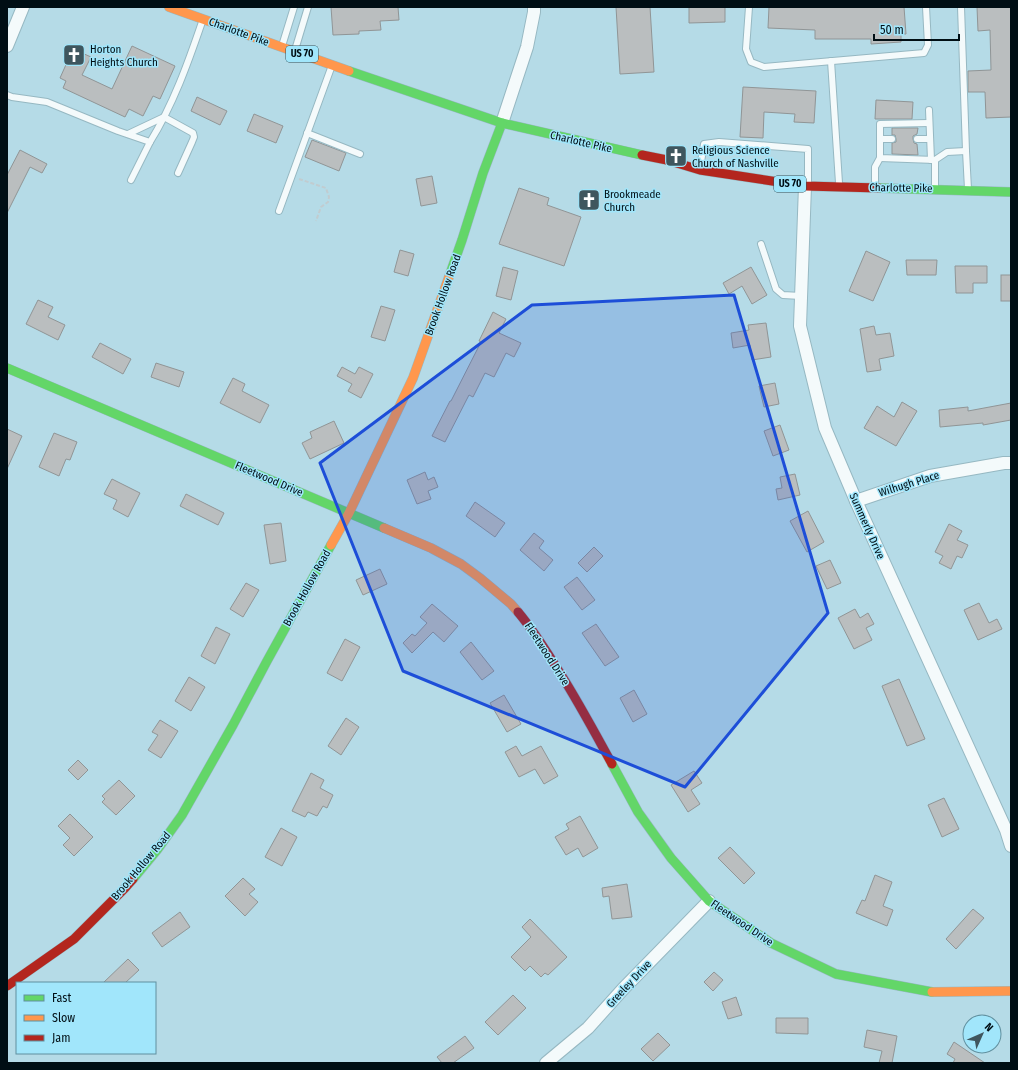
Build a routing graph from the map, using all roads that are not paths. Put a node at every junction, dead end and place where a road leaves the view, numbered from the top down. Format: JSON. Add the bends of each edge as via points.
{"nodes":[{"id":1,"x":23,"y":7,"type":"edge"},
{"id":2,"x":169,"y":7,"type":"edge"},
{"id":3,"x":294,"y":7,"type":"edge"},
{"id":4,"x":308,"y":7,"type":"edge"},
{"id":5,"x":534,"y":7,"type":"edge"},
{"id":6,"x":749,"y":7,"type":"edge"},
{"id":7,"x":926,"y":7,"type":"edge"},
{"id":8,"x":961,"y":7,"type":"edge"},
{"id":9,"x":204,"y":19,"type":"junction"},
{"id":10,"x":7,"y":46,"type":"edge"},
{"id":11,"x":282,"y":47,"type":"junction"},
{"id":12,"x":294,"y":52,"type":"junction"},
{"id":13,"x":832,"y":61,"type":"junction"},
{"id":14,"x":332,"y":65,"type":"junction"},
{"id":15,"x":7,"y":95,"type":"edge"},
{"id":16,"x":929,"y":110,"type":"dead end"},
{"id":17,"x":164,"y":117,"type":"junction"},
{"id":18,"x":502,"y":123,"type":"junction"},
{"id":19,"x":929,"y":123,"type":"junction"},
{"id":20,"x":307,"y":133,"type":"junction"},
{"id":21,"x":128,"y":134,"type":"junction"},
{"id":22,"x":880,"y":139,"type":"junction"},
{"id":23,"x":892,"y":139,"type":"dead end"},
{"id":24,"x":917,"y":139,"type":"dead end"},
{"id":25,"x":930,"y":139,"type":"junction"},
{"id":26,"x":150,"y":142,"type":"junction"},
{"id":27,"x":966,"y":151,"type":"junction"},
{"id":28,"x":360,"y":154,"type":"dead end"},
{"id":29,"x":880,"y":158,"type":"junction"},
{"id":30,"x":933,"y":160,"type":"junction"},
{"id":31,"x":700,"y":170,"type":"junction"},
{"id":32,"x":178,"y":173,"type":"dead end"},
{"id":33,"x":131,"y":180,"type":"dead end"},
{"id":34,"x":806,"y":186,"type":"junction"},
{"id":35,"x":839,"y":187,"type":"junction"},
{"id":36,"x":875,"y":188,"type":"junction"},
{"id":37,"x":935,"y":189,"type":"junction"},
{"id":38,"x":968,"y":190,"type":"junction"},
{"id":39,"x":1011,"y":192,"type":"edge"},
{"id":40,"x":279,"y":211,"type":"dead end"},
{"id":41,"x":761,"y":244,"type":"dead end"},
{"id":42,"x":801,"y":296,"type":"junction"},
{"id":43,"x":7,"y":368,"type":"edge"},
{"id":44,"x":1011,"y":463,"type":"edge"},
{"id":45,"x":856,"y":501,"type":"junction"},
{"id":46,"x":349,"y":512,"type":"junction"},
{"id":47,"x":1011,"y":846,"type":"edge"},
{"id":48,"x":709,"y":900,"type":"junction"},
{"id":49,"x":7,"y":986,"type":"edge"},
{"id":50,"x":1011,"y":992,"type":"edge"},
{"id":51,"x":546,"y":1063,"type":"edge"}],
"edges":[{"from":1,"to":10,"type":"street"},
{"from":2,"to":9,"type":"street","name":"Charlotte Pike","number":"US 70"},
{"from":3,"to":11,"type":"lane"},
{"from":4,"to":12,"type":"lane"},
{"from":5,"to":18,"type":"street","via":[[527,47]]},
{"from":6,"to":13,"type":"lane","via":[[746,49],[751,62],[764,67]]},
{"from":7,"to":13,"type":"lane","via":[[928,45],[924,53]]},
{"from":8,"to":27,"type":"lane"},
{"from":9,"to":11,"type":"street","name":"Charlotte Pike","number":"US 70"},
{"from":9,"to":17,"type":"lane"},
{"from":11,"to":12,"type":"street","name":"Charlotte Pike","number":"US 70"},
{"from":12,"to":14,"type":"street","name":"Charlotte Pike","number":"US 70"},
{"from":13,"to":35,"type":"lane"},
{"from":14,"to":18,"type":"street","name":"Charlotte Pike","number":"US 70"},
{"from":14,"to":20,"type":"lane"},
{"from":15,"to":21,"type":"lane","via":[[47,102]]},
{"from":16,"to":19,"type":"lane"},
{"from":17,"to":21,"type":"lane"},
{"from":17,"to":26,"type":"lane"},
{"from":17,"to":32,"type":"lane","via":[[193,133],[194,137]]},
{"from":18,"to":31,"type":"street","name":"Charlotte Pike","number":"US 70","via":[[667,160]]},
{"from":18,"to":46,"type":"street","name":"Brook Hollow Road","via":[[413,378]]},
{"from":19,"to":22,"type":"lane","via":[[880,124]]},
{"from":19,"to":25,"type":"lane"},
{"from":20,"to":28,"type":"lane"},
{"from":20,"to":40,"type":"lane"},
{"from":21,"to":26,"type":"lane"},
{"from":22,"to":23,"type":"lane"},
{"from":22,"to":29,"type":"lane"},
{"from":24,"to":25,"type":"lane"},
{"from":25,"to":30,"type":"lane"},
{"from":26,"to":33,"type":"lane"},
{"from":27,"to":30,"type":"lane","via":[[947,152]]},
{"from":27,"to":38,"type":"lane"},
{"from":29,"to":30,"type":"lane"},
{"from":29,"to":36,"type":"lane","via":[[875,167]]},
{"from":30,"to":37,"type":"lane"},
{"from":31,"to":34,"type":"street","name":"Charlotte Pike","number":"US 70"},
{"from":31,"to":34,"type":"lane","via":[[704,144],[719,142],[808,149]]},
{"from":34,"to":35,"type":"street","name":"Charlotte Pike","number":"US 70"},
{"from":34,"to":42,"type":"street","name":"Summerly Drive"},
{"from":35,"to":36,"type":"street","name":"Charlotte Pike","number":"US 70"},
{"from":36,"to":37,"type":"street","name":"Charlotte Pike","number":"US 70"},
{"from":37,"to":38,"type":"street","name":"Charlotte Pike","number":"US 70"},
{"from":38,"to":39,"type":"street","name":"Charlotte Pike","number":"US 70"},
{"from":41,"to":42,"type":"lane","via":[[776,289],[783,295]]},
{"from":42,"to":45,"type":"street","name":"Summerly Drive","via":[[800,326],[825,428]]},
{"from":43,"to":46,"type":"street","name":"Fleetwood Drive"},
{"from":44,"to":45,"type":"street","name":"Wilhugh Place","via":[[930,476]]},
{"from":45,"to":47,"type":"street","name":"Summerly Drive"},
{"from":46,"to":48,"type":"street","name":"Fleetwood Drive","via":[[461,564],[511,604],[543,645],[581,707],[638,812],[671,858]]},
{"from":46,"to":49,"type":"street","name":"Brook Hollow Road","via":[[182,815],[157,850],[125,888],[74,939]]},
{"from":48,"to":50,"type":"street","name":"Fleetwood Drive","via":[[770,943],[836,974],[932,992]]},
{"from":48,"to":51,"type":"street","name":"Greeley Drive","via":[[588,1028]]}]}
